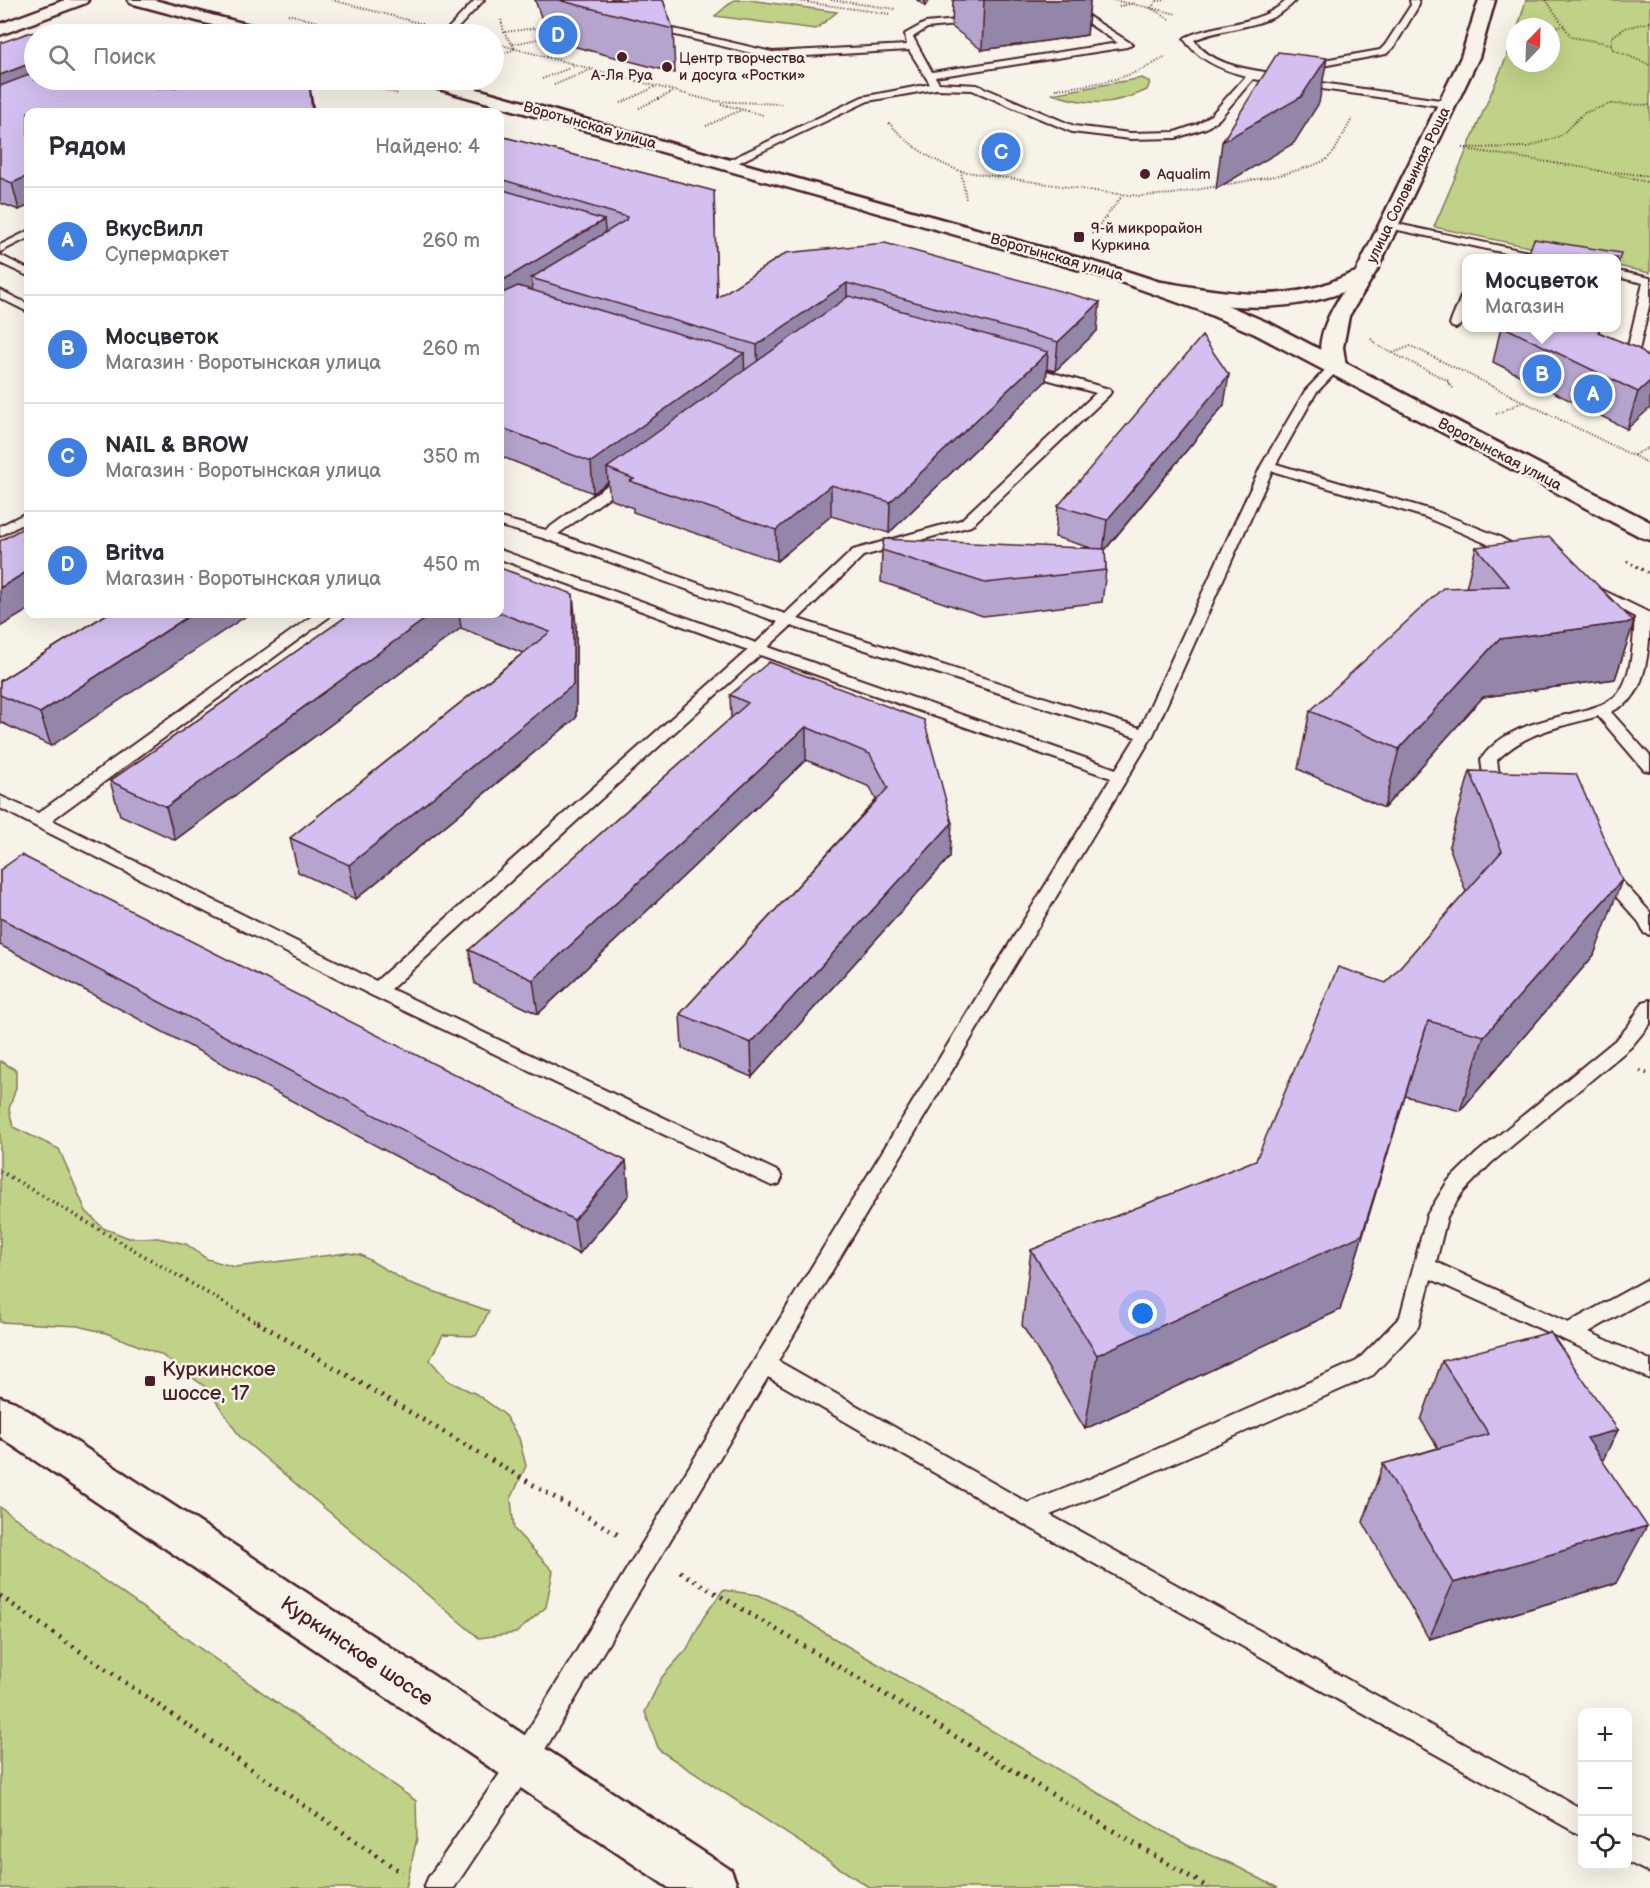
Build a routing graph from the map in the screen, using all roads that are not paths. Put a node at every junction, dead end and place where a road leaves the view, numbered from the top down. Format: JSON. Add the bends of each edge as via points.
{"nodes":[{"id":1,"x":80,"y":0,"type":"edge"},
{"id":2,"x":136,"y":0,"type":"edge"},
{"id":3,"x":480,"y":0,"type":"edge"},
{"id":4,"x":615,"y":0,"type":"edge"},
{"id":5,"x":1292,"y":0,"type":"edge"},
{"id":6,"x":1414,"y":0,"type":"edge"},
{"id":7,"x":1487,"y":0,"type":"edge"},
{"id":8,"x":1060,"y":9,"type":"dead end"},
{"id":9,"x":981,"y":19,"type":"dead end"},
{"id":10,"x":226,"y":24,"type":"edge"},
{"id":11,"x":457,"y":24,"type":"edge"},
{"id":12,"x":0,"y":30,"type":"edge"},
{"id":13,"x":912,"y":47,"type":"junction"},
{"id":14,"x":1295,"y":69,"type":"edge"},
{"id":15,"x":1284,"y":70,"type":"edge"},
{"id":16,"x":928,"y":75,"type":"junction"},
{"id":17,"x":1251,"y":76,"type":"junction"},
{"id":18,"x":936,"y":86,"type":"junction"},
{"id":19,"x":463,"y":90,"type":"edge"},
{"id":20,"x":1447,"y":104,"type":"junction"},
{"id":21,"x":729,"y":164,"type":"junction"},
{"id":22,"x":1388,"y":225,"type":"junction"},
{"id":23,"x":24,"y":236,"type":"edge"},
{"id":24,"x":1487,"y":247,"type":"junction"},
{"id":25,"x":0,"y":249,"type":"edge"},
{"id":26,"x":1484,"y":254,"type":"edge"},
{"id":27,"x":1522,"y":254,"type":"edge"},
{"id":28,"x":0,"y":258,"type":"edge"},
{"id":29,"x":24,"y":271,"type":"edge"},
{"id":30,"x":1621,"y":275,"type":"edge"},
{"id":31,"x":1363,"y":276,"type":"junction"},
{"id":32,"x":1649,"y":281,"type":"edge"},
{"id":33,"x":1162,"y":288,"type":"junction"},
{"id":34,"x":0,"y":293,"type":"edge"},
{"id":35,"x":24,"y":307,"type":"edge"},
{"id":36,"x":1462,"y":309,"type":"edge"},
{"id":37,"x":1456,"y":324,"type":"dead end"},
{"id":38,"x":1631,"y":359,"type":"edge"},
{"id":39,"x":1015,"y":366,"type":"edge"},
{"id":40,"x":1335,"y":367,"type":"junction"},
{"id":41,"x":644,"y":465,"type":"edge"},
{"id":42,"x":1268,"y":466,"type":"junction"},
{"id":43,"x":24,"y":518,"type":"edge"},
{"id":44,"x":504,"y":523,"type":"edge"},
{"id":45,"x":0,"y":532,"type":"edge"},
{"id":46,"x":1650,"y":532,"type":"edge"},
{"id":47,"x":548,"y":535,"type":"junction"},
{"id":48,"x":504,"y":555,"type":"edge"},
{"id":49,"x":1533,"y":559,"type":"edge"},
{"id":50,"x":1573,"y":580,"type":"edge"},
{"id":51,"x":1647,"y":617,"type":"edge"},
{"id":52,"x":318,"y":618,"type":"edge"},
{"id":53,"x":787,"y":620,"type":"junction"},
{"id":54,"x":758,"y":649,"type":"junction"},
{"id":55,"x":1601,"y":710,"type":"junction"},
{"id":56,"x":1145,"y":735,"type":"junction"},
{"id":57,"x":1650,"y":766,"type":"edge"},
{"id":58,"x":1120,"y":776,"type":"junction"},
{"id":59,"x":0,"y":801,"type":"edge"},
{"id":60,"x":1511,"y":807,"type":"edge"},
{"id":61,"x":39,"y":821,"type":"junction"},
{"id":62,"x":1589,"y":857,"type":"edge"},
{"id":63,"x":1650,"y":929,"type":"edge"},
{"id":64,"x":378,"y":990,"type":"junction"},
{"id":65,"x":1650,"y":1007,"type":"edge"},
{"id":66,"x":772,"y":1178,"type":"dead end"},
{"id":67,"x":1424,"y":1266,"type":"junction"},
{"id":68,"x":1650,"y":1287,"type":"edge"},
{"id":69,"x":1569,"y":1333,"type":"junction"},
{"id":70,"x":764,"y":1364,"type":"junction"},
{"id":71,"x":1650,"y":1370,"type":"edge"},
{"id":72,"x":0,"y":1415,"type":"edge"},
{"id":73,"x":1026,"y":1514,"type":"junction"},
{"id":74,"x":524,"y":1762,"type":"junction"},
{"id":75,"x":1578,"y":1821,"type":"edge"},
{"id":76,"x":1632,"y":1850,"type":"edge"},
{"id":77,"x":1650,"y":1860,"type":"edge"},
{"id":78,"x":438,"y":1888,"type":"edge"},
{"id":79,"x":713,"y":1888,"type":"edge"}],
"edges":[{"from":1,"to":12,"type":"street"},
{"from":2,"to":10,"type":"street"},
{"from":3,"to":11,"type":"lane"},
{"from":4,"to":13,"type":"lane","via":[[628,21],[760,54],[786,56]]},
{"from":5,"to":17,"type":"lane","via":[[1285,9],[1267,18],[1204,30],[1189,39],[1192,46],[1221,64]]},
{"from":6,"to":14,"type":"lane","via":[[1415,5],[1383,52]]},
{"from":7,"to":20,"type":"street","name":"улица Соловьиная Роща","via":[[1470,57]]},
{"from":8,"to":16,"type":"lane","via":[[1072,8],[1127,44]]},
{"from":9,"to":13,"type":"lane","via":[[925,26],[908,36]]},
{"from":13,"to":16,"type":"lane"},
{"from":15,"to":17,"type":"lane"},
{"from":16,"to":18,"type":"lane"},
{"from":17,"to":18,"type":"lane","via":[[1215,117],[1176,135],[1130,136],[1072,129],[974,87]]},
{"from":17,"to":20,"type":"lane"},
{"from":18,"to":21,"type":"lane","via":[[865,99]]},
{"from":19,"to":21,"type":"street","name":"Воротынская улица"},
{"from":20,"to":22,"type":"street","name":"улица Соловьиная Роща"},
{"from":21,"to":33,"type":"street","name":"Воротынская улица"},
{"from":22,"to":24,"type":"lane"},
{"from":22,"to":31,"type":"street","name":"улица Соловьиная Роща"},
{"from":23,"to":25,"type":"lane"},
{"from":24,"to":26,"type":"lane"},
{"from":24,"to":27,"type":"lane"},
{"from":28,"to":29,"type":"lane"},
{"from":30,"to":32,"type":"lane"},
{"from":31,"to":33,"type":"street","via":[[1315,294],[1287,299],[1217,297]]},
{"from":31,"to":40,"type":"street","name":"улица Соловьиная Роща","via":[[1338,316],[1332,347]]},
{"from":32,"to":38,"type":"lane"},
{"from":33,"to":40,"type":"street","name":"Воротынская улица","via":[[1263,329]]},
{"from":34,"to":35,"type":"lane"},
{"from":36,"to":37,"type":"lane"},
{"from":39,"to":53,"type":"lane","via":[[1105,392],[966,523],[858,553]]},
{"from":40,"to":42,"type":"lane","via":[[1311,391]]},
{"from":40,"to":46,"type":"street","name":"Воротынская улица"},
{"from":41,"to":47,"type":"lane"},
{"from":42,"to":49,"type":"lane","via":[[1446,519]]},
{"from":42,"to":56,"type":"lane"},
{"from":43,"to":45,"type":"lane"},
{"from":44,"to":47,"type":"lane"},
{"from":47,"to":53,"type":"lane"},
{"from":48,"to":54,"type":"lane"},
{"from":50,"to":51,"type":"lane"},
{"from":51,"to":55,"type":"lane","via":[[1625,696]]},
{"from":52,"to":61,"type":"lane"},
{"from":53,"to":54,"type":"lane"},
{"from":53,"to":56,"type":"lane"},
{"from":54,"to":58,"type":"lane"},
{"from":54,"to":64,"type":"lane"},
{"from":55,"to":57,"type":"lane"},
{"from":55,"to":60,"type":"lane","via":[[1531,730],[1506,741],[1489,759],[1492,784]]},
{"from":56,"to":58,"type":"lane"},
{"from":58,"to":70,"type":"lane"},
{"from":59,"to":61,"type":"lane"},
{"from":61,"to":64,"type":"lane"},
{"from":62,"to":63,"type":"lane","via":[[1614,881]]},
{"from":64,"to":66,"type":"lane"},
{"from":65,"to":67,"type":"lane","via":[[1640,1028],[1617,1051],[1585,1073],[1455,1187],[1437,1215]]},
{"from":67,"to":69,"type":"lane"},
{"from":67,"to":73,"type":"lane","via":[[1410,1321],[1365,1368]]},
{"from":68,"to":69,"type":"lane"},
{"from":69,"to":71,"type":"lane"},
{"from":70,"to":73,"type":"lane"},
{"from":70,"to":74,"type":"lane"},
{"from":72,"to":74,"type":"street","name":"Куркинское шоссе"},
{"from":73,"to":75,"type":"lane"},
{"from":74,"to":78,"type":"lane"},
{"from":74,"to":79,"type":"street","name":"Куркинское шоссе"},
{"from":76,"to":77,"type":"lane"}]}
